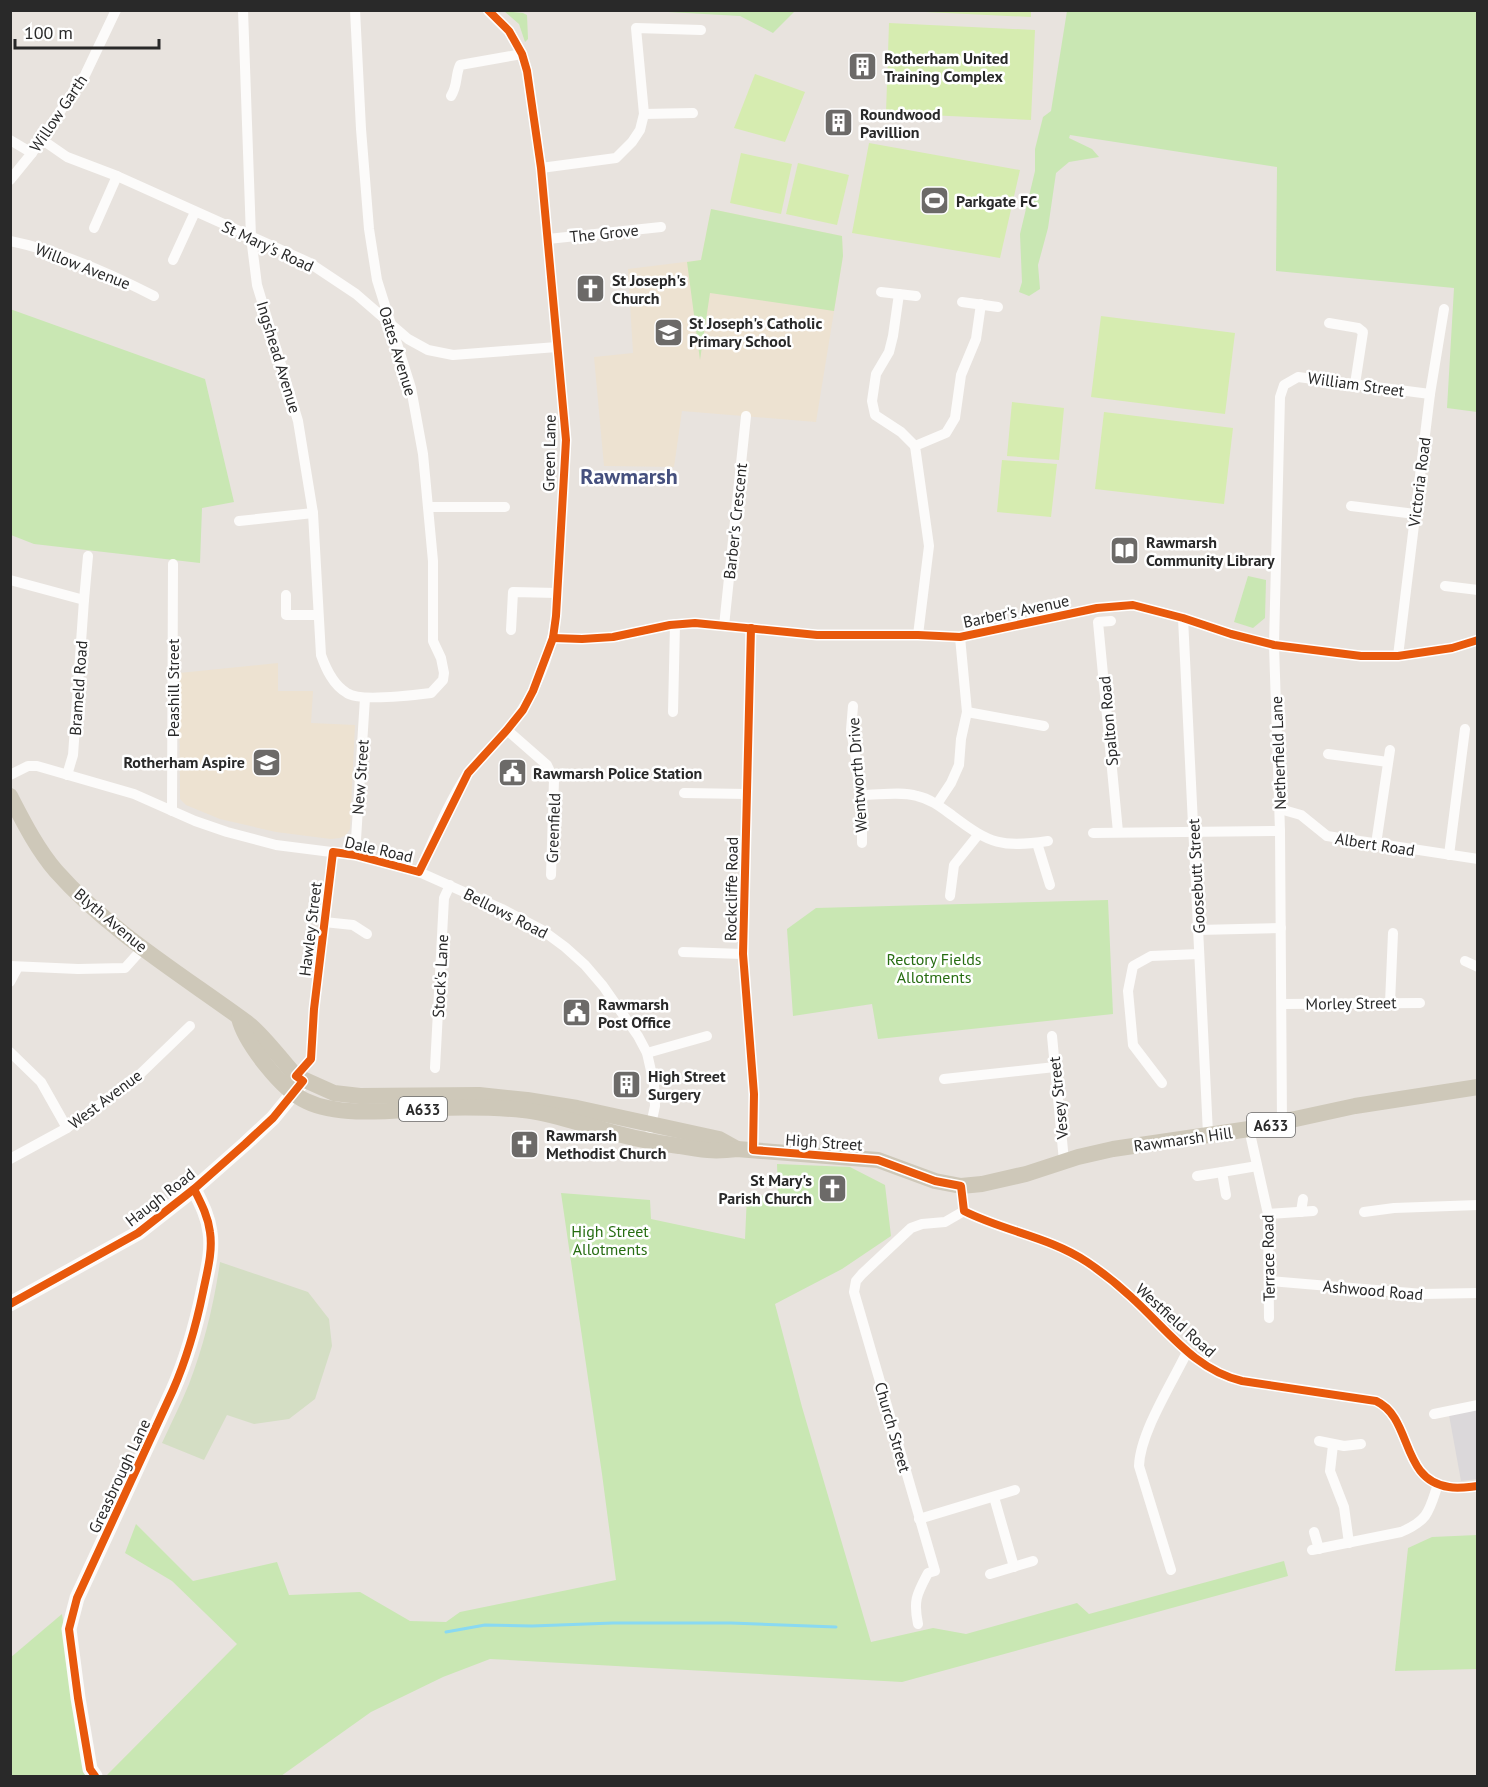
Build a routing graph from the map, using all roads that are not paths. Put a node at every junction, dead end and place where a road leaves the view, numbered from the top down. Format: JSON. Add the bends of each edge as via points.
{"nodes":[{"id":1,"x":116,"y":10,"type":"edge"},
{"id":2,"x":243,"y":10,"type":"edge"},
{"id":3,"x":355,"y":10,"type":"edge"},
{"id":4,"x":488,"y":10,"type":"edge"},
{"id":5,"x":701,"y":30,"type":"dead end"},
{"id":6,"x":522,"y":54,"type":"junction"},
{"id":7,"x":451,"y":96,"type":"dead end"},
{"id":8,"x":693,"y":113,"type":"dead end"},
{"id":9,"x":644,"y":114,"type":"junction"},
{"id":10,"x":41,"y":139,"type":"junction"},
{"id":11,"x":10,"y":140,"type":"edge"},
{"id":12,"x":32,"y":153,"type":"junction"},
{"id":13,"x":541,"y":168,"type":"junction"},
{"id":14,"x":117,"y":176,"type":"junction"},
{"id":15,"x":10,"y":180,"type":"edge"},
{"id":16,"x":195,"y":212,"type":"junction"},
{"id":17,"x":661,"y":227,"type":"dead end"},
{"id":18,"x":94,"y":228,"type":"dead end"},
{"id":19,"x":251,"y":237,"type":"junction"},
{"id":20,"x":548,"y":239,"type":"junction"},
{"id":21,"x":10,"y":241,"type":"edge"},
{"id":22,"x":173,"y":260,"type":"dead end"},
{"id":23,"x":880,"y":292,"type":"dead end"},
{"id":24,"x":899,"y":294,"type":"junction"},
{"id":25,"x":154,"y":296,"type":"dead end"},
{"id":26,"x":916,"y":296,"type":"dead end"},
{"id":27,"x":962,"y":302,"type":"dead end"},
{"id":28,"x":981,"y":304,"type":"junction"},
{"id":29,"x":998,"y":307,"type":"dead end"},
{"id":30,"x":1444,"y":309,"type":"dead end"},
{"id":31,"x":1329,"y":323,"type":"dead end"},
{"id":32,"x":392,"y":327,"type":"junction"},
{"id":33,"x":558,"y":347,"type":"junction"},
{"id":34,"x":1355,"y":384,"type":"junction"},
{"id":35,"x":1284,"y":385,"type":"joint"},
{"id":36,"x":1430,"y":394,"type":"junction"},
{"id":37,"x":746,"y":416,"type":"dead end"},
{"id":38,"x":915,"y":446,"type":"junction"},
{"id":39,"x":1351,"y":506,"type":"dead end"},
{"id":40,"x":429,"y":507,"type":"junction"},
{"id":41,"x":505,"y":507,"type":"dead end"},
{"id":42,"x":313,"y":513,"type":"junction"},
{"id":43,"x":1415,"y":514,"type":"junction"},
{"id":44,"x":239,"y":521,"type":"dead end"},
{"id":45,"x":88,"y":556,"type":"dead end"},
{"id":46,"x":173,"y":564,"type":"dead end"},
{"id":47,"x":10,"y":580,"type":"edge"},
{"id":48,"x":1445,"y":586,"type":"dead end"},
{"id":49,"x":1478,"y":590,"type":"edge"},
{"id":50,"x":557,"y":593,"type":"junction"},
{"id":51,"x":286,"y":595,"type":"dead end"},
{"id":52,"x":84,"y":600,"type":"junction"},
{"id":53,"x":318,"y":615,"type":"junction"},
{"id":54,"x":1183,"y":618,"type":"junction"},
{"id":55,"x":1111,"y":621,"type":"dead end"},
{"id":56,"x":675,"y":624,"type":"junction"},
{"id":57,"x":724,"y":626,"type":"junction"},
{"id":58,"x":751,"y":628,"type":"junction"},
{"id":59,"x":512,"y":630,"type":"dead end"},
{"id":60,"x":918,"y":635,"type":"junction"},
{"id":61,"x":553,"y":638,"type":"junction"},
{"id":62,"x":960,"y":638,"type":"junction"},
{"id":63,"x":1478,"y":640,"type":"edge"},
{"id":64,"x":1274,"y":645,"type":"junction"},
{"id":65,"x":1398,"y":656,"type":"junction"},
{"id":66,"x":365,"y":698,"type":"junction"},
{"id":67,"x":853,"y":706,"type":"dead end"},
{"id":68,"x":674,"y":712,"type":"dead end"},
{"id":69,"x":967,"y":712,"type":"junction"},
{"id":70,"x":1044,"y":726,"type":"dead end"},
{"id":71,"x":1465,"y":729,"type":"dead end"},
{"id":72,"x":507,"y":730,"type":"junction"},
{"id":73,"x":1390,"y":750,"type":"dead end"},
{"id":74,"x":1328,"y":754,"type":"dead end"},
{"id":75,"x":1388,"y":762,"type":"junction"},
{"id":76,"x":10,"y":775,"type":"edge"},
{"id":77,"x":67,"y":775,"type":"junction"},
{"id":78,"x":684,"y":792,"type":"dead end"},
{"id":79,"x":747,"y":794,"type":"junction"},
{"id":80,"x":862,"y":795,"type":"junction"},
{"id":81,"x":10,"y":796,"type":"edge"},
{"id":82,"x":937,"y":804,"type":"junction"},
{"id":83,"x":1280,"y":809,"type":"junction"},
{"id":84,"x":172,"y":811,"type":"junction"},
{"id":85,"x":1280,"y":831,"type":"junction"},
{"id":86,"x":1093,"y":832,"type":"dead end"},
{"id":87,"x":1118,"y":832,"type":"junction"},
{"id":88,"x":1194,"y":833,"type":"junction"},
{"id":89,"x":978,"y":835,"type":"junction"},
{"id":90,"x":862,"y":843,"type":"dead end"},
{"id":91,"x":1376,"y":844,"type":"junction"},
{"id":92,"x":333,"y":852,"type":"junction"},
{"id":93,"x":355,"y":855,"type":"junction"},
{"id":94,"x":1449,"y":855,"type":"junction"},
{"id":95,"x":1478,"y":859,"type":"edge"},
{"id":96,"x":419,"y":872,"type":"junction"},
{"id":97,"x":551,"y":875,"type":"dead end"},
{"id":98,"x":450,"y":885,"type":"junction"},
{"id":99,"x":1050,"y":885,"type":"dead end"},
{"id":100,"x":950,"y":896,"type":"dead end"},
{"id":101,"x":324,"y":922,"type":"junction"},
{"id":102,"x":1281,"y":928,"type":"junction"},
{"id":103,"x":1198,"y":930,"type":"junction"},
{"id":104,"x":1393,"y":933,"type":"dead end"},
{"id":105,"x":367,"y":934,"type":"dead end"},
{"id":106,"x":143,"y":948,"type":"junction"},
{"id":107,"x":683,"y":952,"type":"dead end"},
{"id":108,"x":743,"y":954,"type":"junction"},
{"id":109,"x":1199,"y":954,"type":"junction"},
{"id":110,"x":1465,"y":961,"type":"dead end"},
{"id":111,"x":14,"y":966,"type":"edge"},
{"id":112,"x":1478,"y":967,"type":"edge"},
{"id":113,"x":10,"y":982,"type":"edge"},
{"id":114,"x":1390,"y":1003,"type":"junction"},
{"id":115,"x":1420,"y":1003,"type":"dead end"},
{"id":116,"x":1282,"y":1004,"type":"junction"},
{"id":117,"x":314,"y":1008,"type":"dead end"},
{"id":118,"x":239,"y":1018,"type":"joint"},
{"id":119,"x":190,"y":1026,"type":"dead end"},
{"id":120,"x":707,"y":1036,"type":"dead end"},
{"id":121,"x":1052,"y":1036,"type":"dead end"},
{"id":122,"x":10,"y":1052,"type":"edge"},
{"id":123,"x":647,"y":1053,"type":"junction"},
{"id":124,"x":1055,"y":1067,"type":"junction"},
{"id":125,"x":435,"y":1068,"type":"dead end"},
{"id":126,"x":944,"y":1079,"type":"dead end"},
{"id":127,"x":1162,"y":1083,"type":"dead end"},
{"id":128,"x":1478,"y":1087,"type":"edge"},
{"id":129,"x":298,"y":1088,"type":"junction"},
{"id":130,"x":1282,"y":1123,"type":"junction"},
{"id":131,"x":651,"y":1125,"type":"junction"},
{"id":132,"x":67,"y":1128,"type":"junction"},
{"id":133,"x":1249,"y":1129,"type":"junction"},
{"id":134,"x":1208,"y":1134,"type":"junction"},
{"id":135,"x":647,"y":1141,"type":"junction"},
{"id":136,"x":745,"y":1149,"type":"junction"},
{"id":137,"x":10,"y":1159,"type":"edge"},
{"id":138,"x":1064,"y":1161,"type":"junction"},
{"id":139,"x":1257,"y":1166,"type":"junction"},
{"id":140,"x":1222,"y":1172,"type":"junction"},
{"id":141,"x":1197,"y":1176,"type":"dead end"},
{"id":142,"x":961,"y":1186,"type":"junction"},
{"id":143,"x":194,"y":1189,"type":"junction"},
{"id":144,"x":1226,"y":1195,"type":"dead end"},
{"id":145,"x":1303,"y":1199,"type":"dead end"},
{"id":146,"x":1478,"y":1205,"type":"edge"},
{"id":147,"x":1313,"y":1210,"type":"dead end"},
{"id":148,"x":964,"y":1211,"type":"junction"},
{"id":149,"x":1301,"y":1212,"type":"junction"},
{"id":150,"x":1365,"y":1212,"type":"dead end"},
{"id":151,"x":1268,"y":1214,"type":"junction"},
{"id":152,"x":1269,"y":1281,"type":"junction"},
{"id":153,"x":1478,"y":1293,"type":"edge"},
{"id":154,"x":10,"y":1304,"type":"edge"},
{"id":155,"x":1269,"y":1318,"type":"dead end"},
{"id":156,"x":1187,"y":1352,"type":"junction"},
{"id":157,"x":1478,"y":1405,"type":"edge"},
{"id":158,"x":1434,"y":1413,"type":"dead end"},
{"id":159,"x":1318,"y":1441,"type":"dead end"},
{"id":160,"x":1361,"y":1444,"type":"dead end"},
{"id":161,"x":1333,"y":1445,"type":"junction"},
{"id":162,"x":1438,"y":1484,"type":"junction"},
{"id":163,"x":1478,"y":1486,"type":"edge"},
{"id":164,"x":1015,"y":1490,"type":"dead end"},
{"id":165,"x":993,"y":1497,"type":"junction"},
{"id":166,"x":919,"y":1519,"type":"junction"},
{"id":167,"x":1314,"y":1532,"type":"dead end"},
{"id":168,"x":1349,"y":1543,"type":"junction"},
{"id":169,"x":1033,"y":1561,"type":"dead end"},
{"id":170,"x":1014,"y":1567,"type":"junction"},
{"id":171,"x":1172,"y":1570,"type":"dead end"},
{"id":172,"x":990,"y":1574,"type":"dead end"},
{"id":173,"x":918,"y":1624,"type":"dead end"},
{"id":174,"x":95,"y":1776,"type":"edge"}],
"edges":[{"from":1,"to":10,"type":"street","name":"Willow Garth","via":[[85,75]]},
{"from":2,"to":19,"type":"street","name":"Ingshead Avenue"},
{"from":3,"to":32,"type":"street","name":"Oates Avenue","via":[[369,229],[377,280]]},
{"from":4,"to":6,"type":"street","name":"Green Lane","via":[[509,31]]},
{"from":5,"to":9,"type":"street","via":[[636,28]]},
{"from":6,"to":7,"type":"street","via":[[459,65],[457,86]]},
{"from":6,"to":13,"type":"street","name":"Green Lane"},
{"from":8,"to":9,"type":"street"},
{"from":9,"to":13,"type":"street","via":[[640,130],[616,158]]},
{"from":10,"to":12,"type":"street","name":"Willow Garth"},
{"from":10,"to":14,"type":"street","name":"St Mary's Road","via":[[67,157]]},
{"from":11,"to":12,"type":"street"},
{"from":12,"to":15,"type":"street","name":"Willow Garth"},
{"from":13,"to":20,"type":"street","name":"Green Lane"},
{"from":14,"to":16,"type":"street","name":"St Mary's Road"},
{"from":14,"to":18,"type":"street"},
{"from":16,"to":19,"type":"street","name":"St Mary's Road"},
{"from":16,"to":22,"type":"street"},
{"from":17,"to":20,"type":"street","name":"The Grove"},
{"from":19,"to":32,"type":"street","name":"St Mary's Road","via":[[308,262],[356,294]]},
{"from":19,"to":42,"type":"street","name":"Ingshead Avenue","via":[[257,285],[298,421]]},
{"from":20,"to":33,"type":"street","name":"Green Lane"},
{"from":21,"to":25,"type":"street","name":"Willow Avenue","via":[[39,247]]},
{"from":23,"to":24,"type":"street"},
{"from":24,"to":26,"type":"street"},
{"from":24,"to":38,"type":"street","via":[[889,352],[876,374],[872,401],[875,415]]},
{"from":27,"to":28,"type":"street"},
{"from":28,"to":29,"type":"street"},
{"from":28,"to":38,"type":"street","via":[[976,339],[961,375],[955,418],[946,433]]},
{"from":30,"to":36,"type":"street","name":"Victoria Road"},
{"from":31,"to":34,"type":"street","via":[[1358,328],[1363,333]]},
{"from":32,"to":33,"type":"street","name":"St Mary's Road","via":[[420,347],[446,354]]},
{"from":32,"to":40,"type":"street","name":"Oates Avenue","via":[[411,388]]},
{"from":33,"to":50,"type":"street","name":"Green Lane","via":[[566,440]]},
{"from":34,"to":35,"type":"street","name":"William Street","via":[[1298,376]]},
{"from":34,"to":36,"type":"street","name":"William Street"},
{"from":35,"to":64,"type":"street","name":"Netherfield Lane","via":[[1280,397]]},
{"from":36,"to":43,"type":"street","name":"Victoria Road"},
{"from":37,"to":57,"type":"street","name":"Barber's Crescent"},
{"from":38,"to":60,"type":"street","via":[[930,546]]},
{"from":39,"to":43,"type":"street"},
{"from":40,"to":41,"type":"street"},
{"from":40,"to":66,"type":"street","name":"Oates Avenue","via":[[434,585],[432,632],[444,668],[443,680],[431,693]]},
{"from":42,"to":44,"type":"street"},
{"from":42,"to":53,"type":"street","name":"Ingshead Avenue"},
{"from":43,"to":65,"type":"street","name":"Victoria Road"},
{"from":45,"to":52,"type":"street","name":"Brameld Road"},
{"from":46,"to":84,"type":"street","name":"Peashill Street"},
{"from":47,"to":52,"type":"street"},
{"from":48,"to":49,"type":"street"},
{"from":50,"to":59,"type":"street","via":[[513,592]]},
{"from":50,"to":61,"type":"street","name":"Green Lane"},
{"from":51,"to":53,"type":"street","via":[[286,615]]},
{"from":52,"to":77,"type":"street","name":"Brameld Road","via":[[73,755]]},
{"from":53,"to":66,"type":"street","name":"Ingshead Avenue","via":[[321,655],[327,673],[347,694]]},
{"from":54,"to":62,"type":"street","name":"Barber's Avenue","via":[[1133,605],[1097,608]]},
{"from":54,"to":64,"type":"street","name":"Barber's Avenue"},
{"from":54,"to":88,"type":"street","name":"Goosebutt Street"},
{"from":55,"to":87,"type":"street","name":"Spalton Road","via":[[1098,622]]},
{"from":56,"to":57,"type":"street","name":"Barber's Avenue"},
{"from":56,"to":61,"type":"street","name":"Barber's Avenue","via":[[613,636]]},
{"from":56,"to":68,"type":"street"},
{"from":57,"to":58,"type":"street","name":"Barber's Avenue"},
{"from":58,"to":60,"type":"street","name":"Barber's Avenue","via":[[818,635]]},
{"from":58,"to":79,"type":"street","name":"Rockcliffe Road"},
{"from":60,"to":62,"type":"street","name":"Barber's Avenue"},
{"from":61,"to":72,"type":"street","name":"Green Lane","via":[[533,691]]},
{"from":62,"to":69,"type":"street"},
{"from":63,"to":65,"type":"street","name":"Barber's Avenue"},
{"from":64,"to":65,"type":"street","name":"Barber's Avenue","via":[[1361,656]]},
{"from":64,"to":83,"type":"street","name":"Netherfield Lane"},
{"from":66,"to":93,"type":"street","name":"New Street"},
{"from":67,"to":80,"type":"street","name":"Wentworth Drive","via":[[851,730]]},
{"from":69,"to":70,"type":"street"},
{"from":69,"to":82,"type":"street","via":[[958,765]]},
{"from":71,"to":94,"type":"street"},
{"from":72,"to":96,"type":"street","name":"Green Lane","via":[[468,773]]},
{"from":72,"to":97,"type":"street","name":"Greenfield","via":[[552,772],[555,789]]},
{"from":73,"to":75,"type":"street"},
{"from":74,"to":75,"type":"street"},
{"from":75,"to":91,"type":"street"},
{"from":76,"to":77,"type":"street","name":"Dale Road","via":[[32,765]]},
{"from":77,"to":84,"type":"street","name":"Dale Road","via":[[134,794]]},
{"from":78,"to":79,"type":"street"},
{"from":79,"to":108,"type":"street","name":"Rockcliffe Road"},
{"from":80,"to":82,"type":"street","via":[[916,795]]},
{"from":80,"to":90,"type":"street","name":"Wentworth Drive"},
{"from":81,"to":106,"type":"main road","name":"Blyth Avenue","number":"A633","via":[[54,869]]},
{"from":82,"to":89,"type":"street"},
{"from":83,"to":85,"type":"street","name":"Netherfield Lane"},
{"from":83,"to":91,"type":"street","name":"Albert Road","via":[[1301,815],[1327,836]]},
{"from":84,"to":92,"type":"street","name":"Dale Road","via":[[276,845]]},
{"from":85,"to":88,"type":"street"},
{"from":85,"to":102,"type":"street","name":"Netherfield Lane"},
{"from":86,"to":87,"type":"street"},
{"from":87,"to":88,"type":"street"},
{"from":88,"to":103,"type":"street","name":"Goosebutt Street"},
{"from":89,"to":99,"type":"street","via":[[998,843],[1042,842]]},
{"from":89,"to":100,"type":"street","via":[[954,865]]},
{"from":91,"to":94,"type":"street","name":"Albert Road"},
{"from":92,"to":93,"type":"street","name":"Dale Road"},
{"from":92,"to":101,"type":"street","name":"Hawley Street"},
{"from":93,"to":96,"type":"street","name":"Dale Road"},
{"from":94,"to":95,"type":"street","name":"Albert Road"},
{"from":96,"to":98,"type":"street","name":"Bellows Road"},
{"from":98,"to":123,"type":"street","name":"Bellows Road","via":[[521,918],[565,947],[603,986]]},
{"from":98,"to":125,"type":"street","name":"Stock's Lane","via":[[444,898]]},
{"from":101,"to":105,"type":"street","via":[[353,925]]},
{"from":101,"to":117,"type":"street","name":"Hawley Street"},
{"from":102,"to":103,"type":"street"},
{"from":102,"to":116,"type":"street","name":"Netherfield Lane"},
{"from":103,"to":109,"type":"street","name":"Goosebutt Street"},
{"from":104,"to":114,"type":"street"},
{"from":106,"to":111,"type":"street","via":[[125,968]]},
{"from":106,"to":118,"type":"main road","name":"Blyth Avenue","number":"A633"},
{"from":107,"to":108,"type":"street"},
{"from":108,"to":136,"type":"street","name":"Rockcliffe Road","via":[[754,1094]]},
{"from":109,"to":127,"type":"street","via":[[1151,956],[1133,966],[1128,991],[1133,1045]]},
{"from":109,"to":134,"type":"street","name":"Goosebutt Street"},
{"from":110,"to":112,"type":"street"},
{"from":111,"to":113,"type":"street"},
{"from":114,"to":115,"type":"street","name":"Morley Street"},
{"from":114,"to":116,"type":"street","name":"Morley Street"},
{"from":116,"to":130,"type":"street","name":"Netherfield Lane"},
{"from":118,"to":129,"type":"main road","name":"High Street","number":"A633","via":[[296,1076]]},
{"from":119,"to":132,"type":"street","name":"West Avenue","via":[[136,1078]]},
{"from":120,"to":123,"type":"street"},
{"from":121,"to":124,"type":"street","name":"Vesey Street"},
{"from":122,"to":132,"type":"street","via":[[41,1082]]},
{"from":123,"to":131,"type":"street","name":"Bellows Road","via":[[656,1098]]},
{"from":124,"to":126,"type":"street"},
{"from":124,"to":138,"type":"street","name":"Vesey Street"},
{"from":128,"to":130,"type":"main road","name":"Rawmarsh Hill","number":"A633","via":[[1355,1106]]},
{"from":129,"to":131,"type":"main road","name":"High Street","number":"A633","via":[[360,1096],[479,1095],[577,1108]]},
{"from":129,"to":135,"type":"main road","name":"High Street","number":"A633","via":[[307,1102],[339,1110],[525,1110]]},
{"from":129,"to":143,"type":"street","name":"Haugh Road","via":[[273,1118]]},
{"from":130,"to":133,"type":"main road","name":"Rawmarsh Hill","number":"A633"},
{"from":131,"to":135,"type":"street","name":"Bellows Road"},
{"from":131,"to":136,"type":"main road","name":"High Street","number":"A633","via":[[719,1139]]},
{"from":132,"to":137,"type":"street","name":"West Avenue"},
{"from":133,"to":134,"type":"main road","name":"Rawmarsh Hill","number":"A633"},
{"from":133,"to":139,"type":"street","name":"Terrace Road"},
{"from":134,"to":138,"type":"main road","name":"Rawmarsh Hill","number":"A633"},
{"from":135,"to":136,"type":"main road","name":"High Street","number":"A633","via":[[716,1152]]},
{"from":136,"to":142,"type":"main road","name":"High Street","number":"A633","via":[[878,1160]]},
{"from":138,"to":142,"type":"main road","name":"Rawmarsh Hill","number":"A633","via":[[1026,1174]]},
{"from":139,"to":140,"type":"street"},
{"from":139,"to":151,"type":"street","name":"Terrace Road"},
{"from":140,"to":141,"type":"street"},
{"from":140,"to":144,"type":"street"},
{"from":142,"to":148,"type":"street"},
{"from":143,"to":154,"type":"street","name":"Haugh Road","via":[[138,1233]]},
{"from":143,"to":174,"type":"street","name":"Greasbrough Lane","via":[[210,1232],[210,1260],[193,1337],[173,1390],[77,1598],[69,1629],[90,1769]]},
{"from":145,"to":149,"type":"street"},
{"from":146,"to":150,"type":"street"},
{"from":147,"to":149,"type":"street"},
{"from":148,"to":156,"type":"street","name":"Westfield Road","via":[[1085,1261],[1131,1296]]},
{"from":148,"to":166,"type":"street","name":"Church Street","via":[[945,1221],[910,1228],[862,1274],[854,1292]]},
{"from":149,"to":151,"type":"street"},
{"from":151,"to":152,"type":"street","name":"Terrace Road"},
{"from":152,"to":153,"type":"street","name":"Ashwood Road","via":[[1422,1294]]},
{"from":152,"to":155,"type":"street","name":"Terrace Road"},
{"from":156,"to":162,"type":"street","name":"Westfield Road","via":[[1227,1378],[1383,1404],[1393,1415],[1416,1466]]},
{"from":156,"to":171,"type":"street","via":[[1139,1456]]},
{"from":157,"to":158,"type":"street"},
{"from":159,"to":161,"type":"street"},
{"from":160,"to":161,"type":"street"},
{"from":161,"to":168,"type":"street","via":[[1330,1471],[1344,1507]]},
{"from":162,"to":163,"type":"street","via":[[1452,1488]]},
{"from":162,"to":168,"type":"street","via":[[1421,1523],[1401,1532]]},
{"from":164,"to":165,"type":"street"},
{"from":165,"to":166,"type":"street"},
{"from":165,"to":170,"type":"street"},
{"from":166,"to":173,"type":"street","name":"Church Street","via":[[935,1571],[928,1573],[918,1594]]},
{"from":167,"to":168,"type":"street","via":[[1315,1550]]},
{"from":169,"to":170,"type":"street"},
{"from":170,"to":172,"type":"street"}]}
